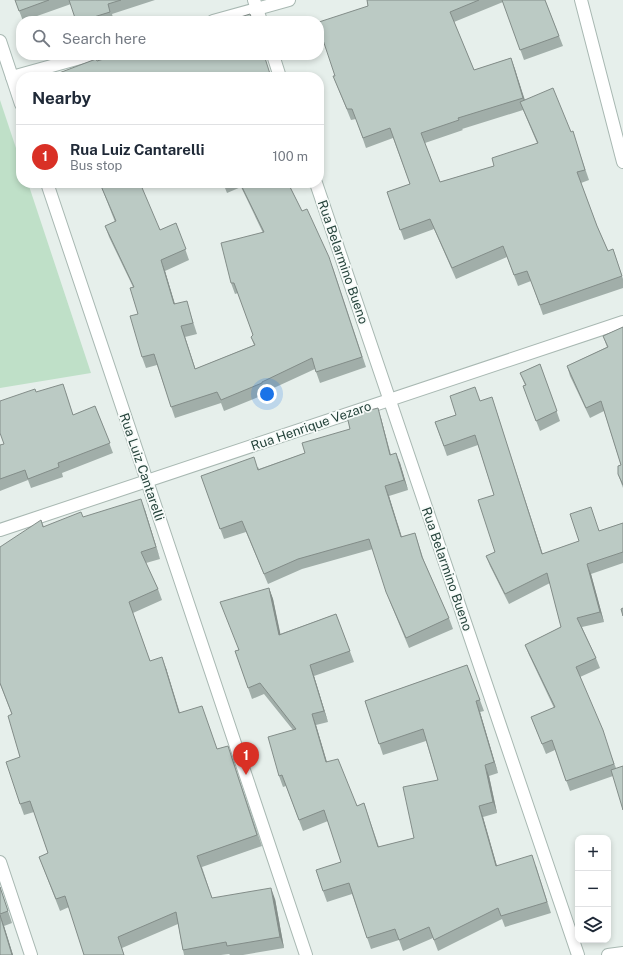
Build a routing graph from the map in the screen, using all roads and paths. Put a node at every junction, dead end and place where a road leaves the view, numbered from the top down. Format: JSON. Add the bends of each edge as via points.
{"nodes":[{"id":1,"x":289,"y":0,"type":"edge"},
{"id":2,"x":581,"y":0,"type":"edge"},
{"id":3,"x":255,"y":4,"type":"edge"},
{"id":4,"x":225,"y":16,"type":"edge"},
{"id":5,"x":259,"y":16,"type":"edge"},
{"id":6,"x":0,"y":41,"type":"edge"},
{"id":7,"x":74,"y":60,"type":"edge"},
{"id":8,"x":275,"y":60,"type":"edge"},
{"id":9,"x":30,"y":72,"type":"edge"},
{"id":10,"x":278,"y":72,"type":"edge"},
{"id":11,"x":16,"y":76,"type":"edge"},
{"id":12,"x":12,"y":77,"type":"junction"},
{"id":13,"x":16,"y":89,"type":"edge"},
{"id":14,"x":623,"y":162,"type":"edge"},
{"id":15,"x":49,"y":188,"type":"edge"},
{"id":16,"x":318,"y":188,"type":"edge"},
{"id":17,"x":623,"y":322,"type":"edge"},
{"id":18,"x":390,"y":400,"type":"junction"},
{"id":19,"x":147,"y":481,"type":"junction"},
{"id":20,"x":0,"y":530,"type":"edge"},
{"id":21,"x":0,"y":862,"type":"edge"},
{"id":22,"x":623,"y":953,"type":"edge"},
{"id":23,"x":31,"y":955,"type":"edge"},
{"id":24,"x":306,"y":955,"type":"edge"},
{"id":25,"x":578,"y":955,"type":"edge"},
{"id":26,"x":608,"y":955,"type":"edge"}],
"edges":[{"from":1,"to":3,"type":"street"},
{"from":2,"to":14,"type":"street"},
{"from":3,"to":4,"type":"street"},
{"from":3,"to":5,"type":"street"},
{"from":6,"to":12,"type":"street"},
{"from":7,"to":9,"type":"street"},
{"from":8,"to":10,"type":"street"},
{"from":11,"to":12,"type":"street"},
{"from":12,"to":13,"type":"street"},
{"from":15,"to":19,"type":"street","name":"Rua Luiz Cantarelli"},
{"from":16,"to":18,"type":"street","name":"Rua Belarmino Bueno"},
{"from":17,"to":18,"type":"street","name":"Rua Henrique Vezaro"},
{"from":18,"to":19,"type":"street","name":"Rua Henrique Vezaro"},
{"from":18,"to":25,"type":"street","name":"Rua Belarmino Bueno"},
{"from":19,"to":20,"type":"street","name":"Rua Henrique Vezaro"},
{"from":19,"to":24,"type":"street","name":"Rua Luiz Cantarelli"},
{"from":21,"to":23,"type":"street"},
{"from":22,"to":26,"type":"street"}]}
